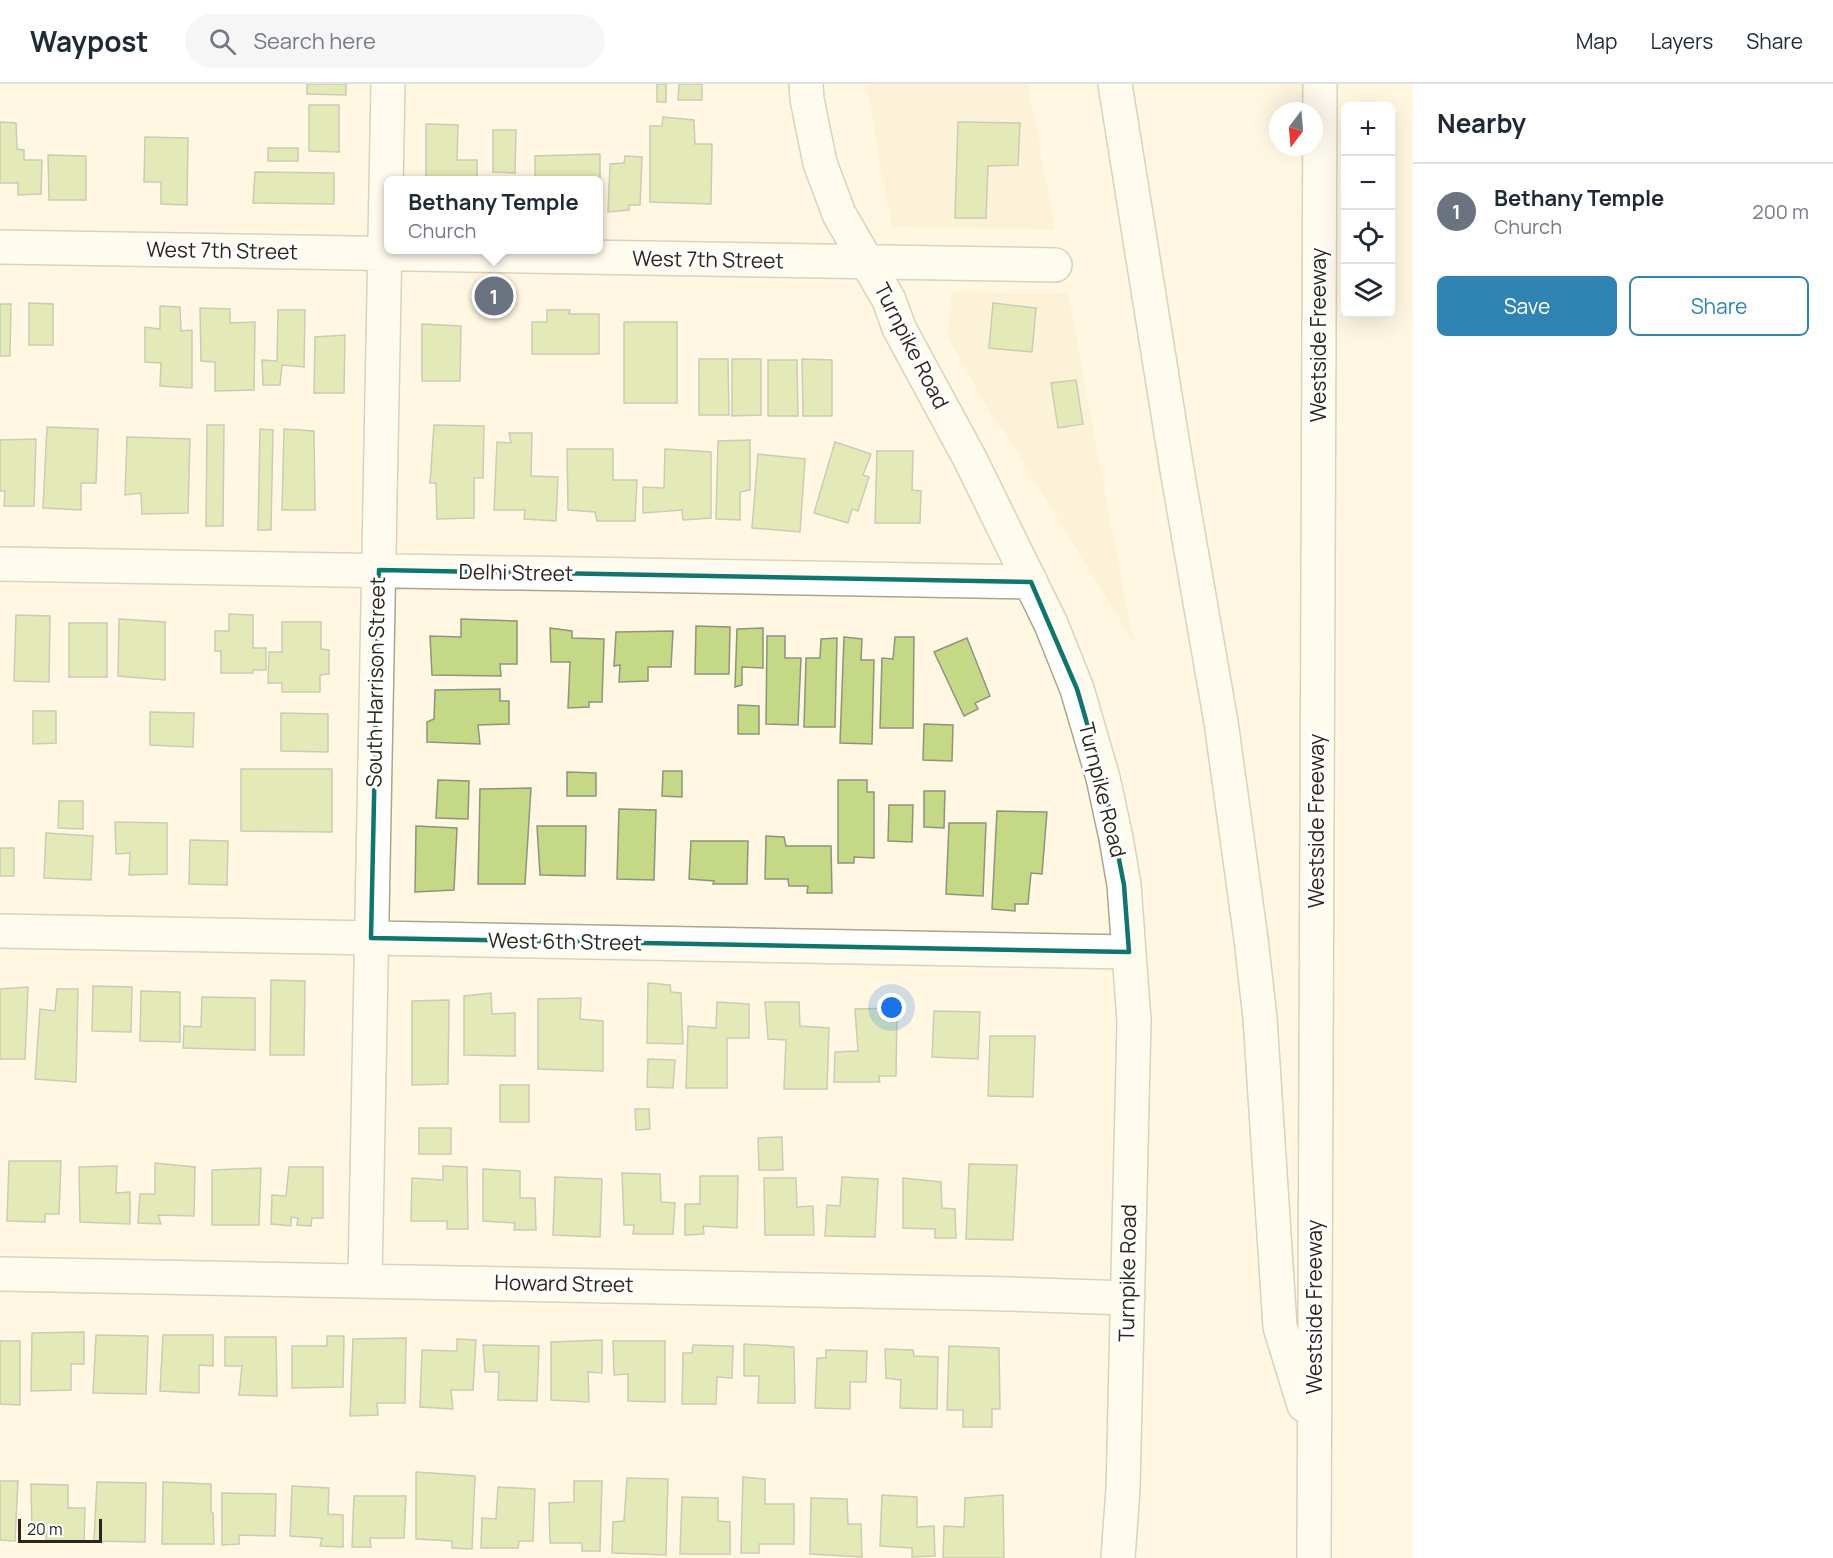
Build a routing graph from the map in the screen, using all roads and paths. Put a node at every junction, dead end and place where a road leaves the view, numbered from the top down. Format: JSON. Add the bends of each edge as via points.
{"nodes":[{"id":1,"x":388,"y":84,"type":"edge"},
{"id":2,"x":806,"y":84,"type":"edge"},
{"id":3,"x":1115,"y":84,"type":"edge"},
{"id":4,"x":1320,"y":84,"type":"edge"},
{"id":5,"x":386,"y":176,"type":"edge"},
{"id":6,"x":0,"y":247,"type":"edge"},
{"id":7,"x":384,"y":254,"type":"junction"},
{"id":8,"x":867,"y":262,"type":"junction"},
{"id":9,"x":1055,"y":265,"type":"dead end"},
{"id":10,"x":0,"y":564,"type":"edge"},
{"id":11,"x":379,"y":570,"type":"junction"},
{"id":12,"x":1031,"y":582,"type":"junction"},
{"id":13,"x":0,"y":931,"type":"edge"},
{"id":14,"x":371,"y":938,"type":"junction"},
{"id":15,"x":1129,"y":952,"type":"junction"},
{"id":16,"x":0,"y":1274,"type":"edge"},
{"id":17,"x":365,"y":1280,"type":"junction"},
{"id":18,"x":1128,"y":1298,"type":"junction"},
{"id":19,"x":1314,"y":1438,"type":"junction"},
{"id":20,"x":1118,"y":1558,"type":"edge"},
{"id":21,"x":1314,"y":1558,"type":"edge"}],
"edges":[{"from":1,"to":5,"type":"main road","name":"South Harrison Street"},
{"from":2,"to":8,"type":"main road","name":"Turnpike Road","via":[[820,163],[839,214]]},
{"from":3,"to":19,"type":"main road","via":[[1176,471],[1221,722],[1251,939],[1260,1018],[1280,1327]]},
{"from":4,"to":19,"type":"main road","name":"Westside Freeway"},
{"from":6,"to":7,"type":"main road","name":"West 7th Street"},
{"from":7,"to":8,"type":"main road","name":"West 7th Street"},
{"from":7,"to":11,"type":"main road","name":"South Harrison Street"},
{"from":8,"to":9,"type":"main road","name":"West 7th Street"},
{"from":8,"to":12,"type":"main road","name":"Turnpike Road"},
{"from":10,"to":11,"type":"main road","name":"Delhi Street"},
{"from":11,"to":12,"type":"main road","name":"Delhi Street"},
{"from":11,"to":14,"type":"main road","name":"South Harrison Street"},
{"from":12,"to":15,"type":"main road","name":"Turnpike Road","via":[[1077,689],[1103,778],[1124,885]]},
{"from":13,"to":14,"type":"main road","name":"West 6th Street"},
{"from":14,"to":15,"type":"main road","name":"West 6th Street"},
{"from":14,"to":17,"type":"main road","name":"South Harrison Street"},
{"from":15,"to":18,"type":"main road","name":"Turnpike Road","via":[[1134,1021]]},
{"from":16,"to":17,"type":"main road","name":"Howard Street"},
{"from":17,"to":18,"type":"main road","name":"Howard Street"},
{"from":18,"to":20,"type":"main road","name":"Turnpike Road"},
{"from":19,"to":21,"type":"main road","name":"Westside Freeway"}]}
